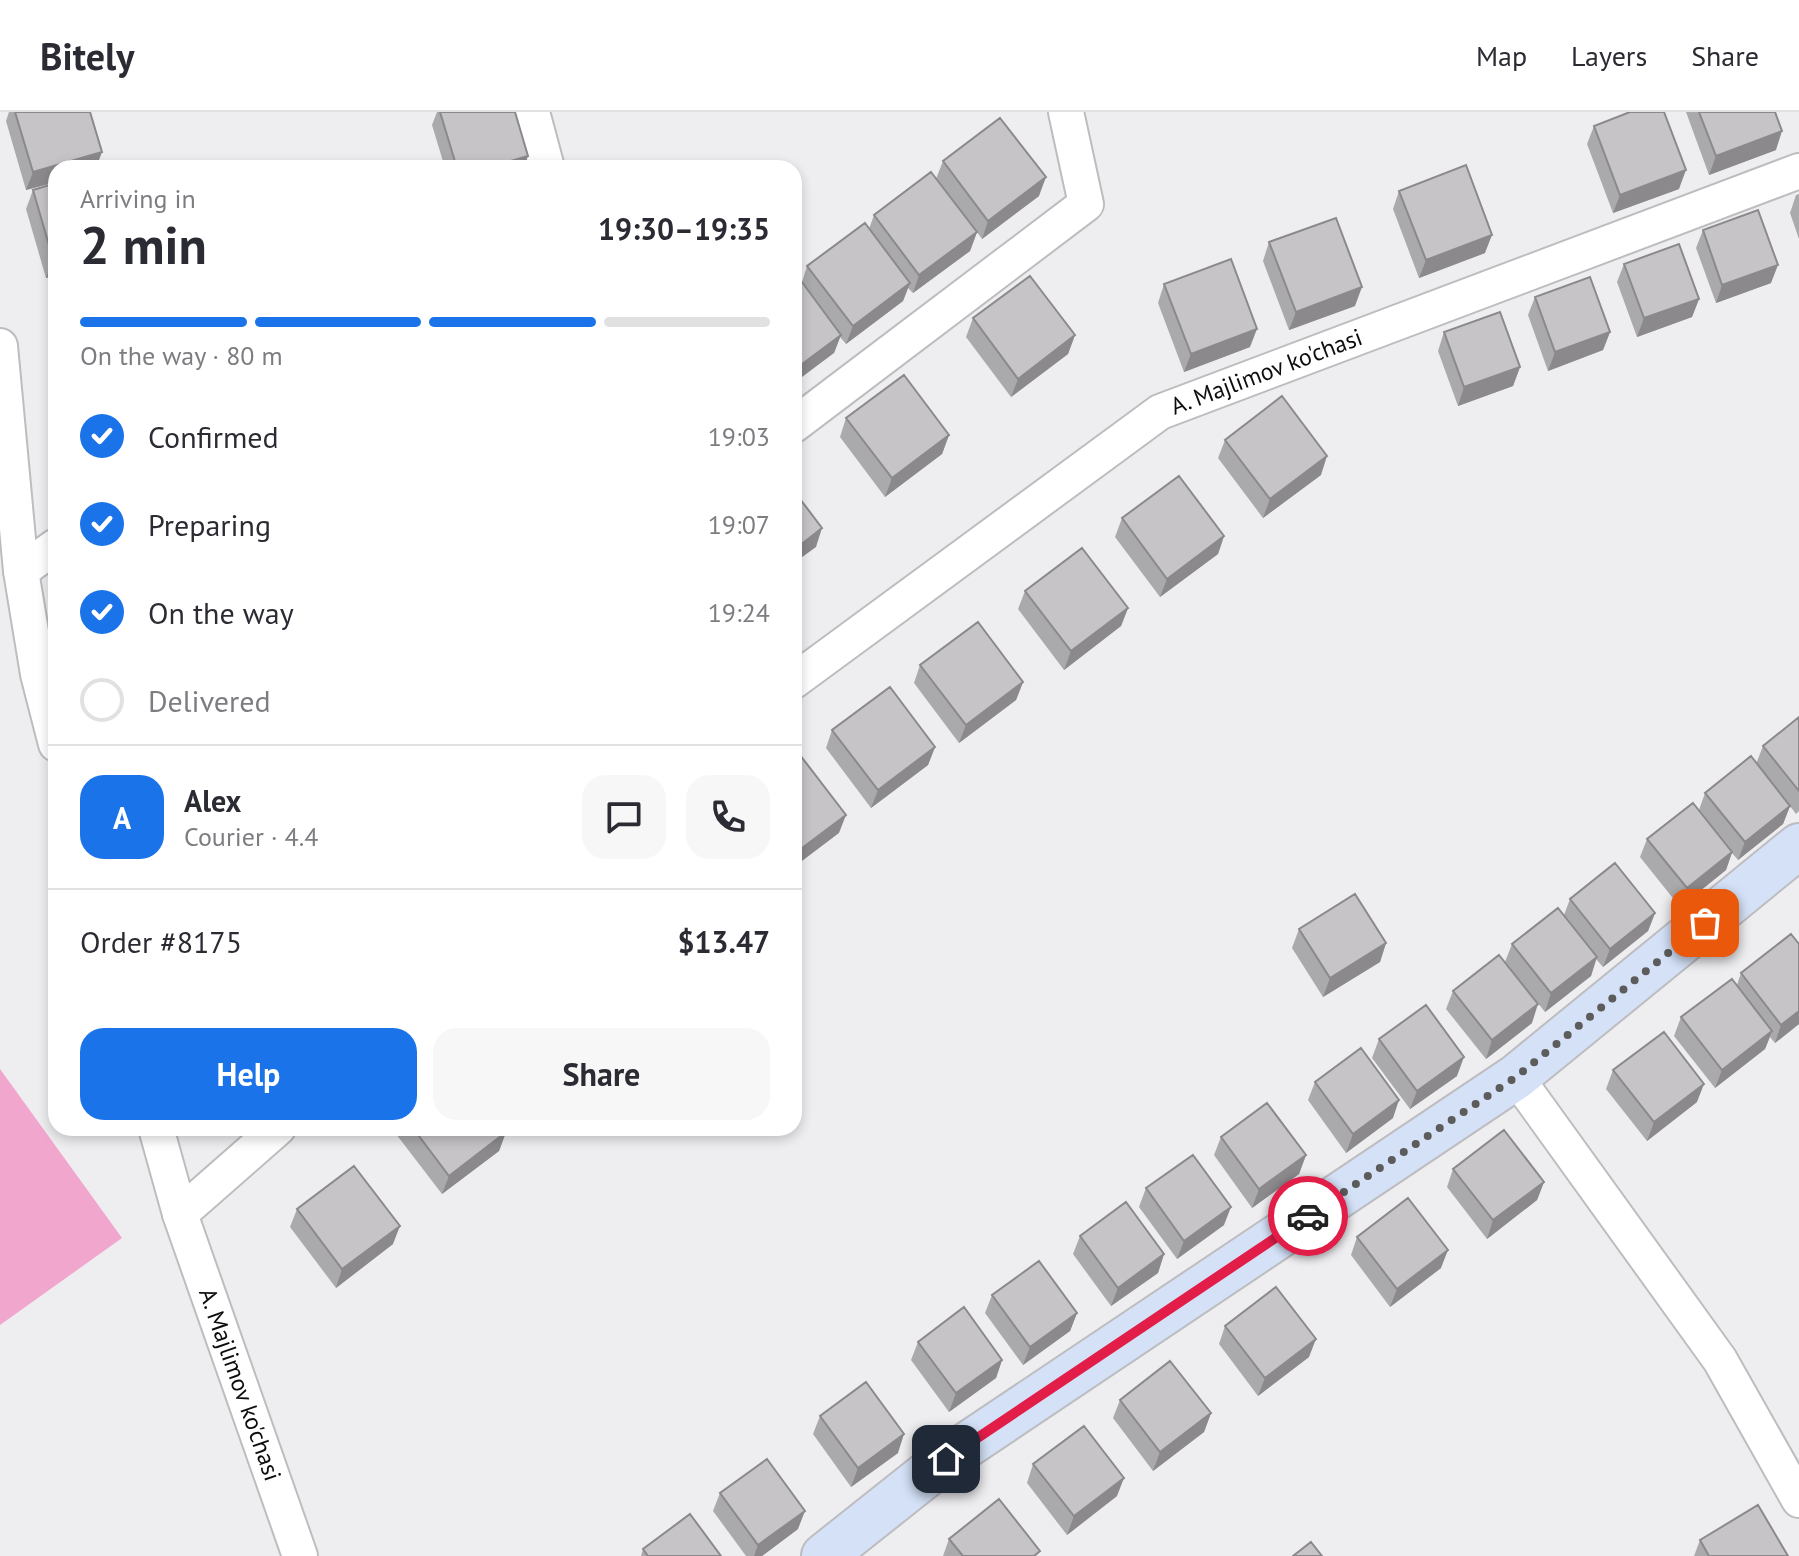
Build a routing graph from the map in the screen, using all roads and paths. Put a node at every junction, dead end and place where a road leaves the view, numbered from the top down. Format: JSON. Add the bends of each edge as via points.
{"nodes":[{"id":1,"x":532,"y":112,"type":"edge"},
{"id":2,"x":1066,"y":112,"type":"edge"},
{"id":3,"x":545,"y":160,"type":"edge"},
{"id":4,"x":1799,"y":171,"type":"edge"},
{"id":5,"x":0,"y":346,"type":"edge"},
{"id":6,"x":802,"y":419,"type":"edge"},
{"id":7,"x":48,"y":552,"type":"edge"},
{"id":8,"x":21,"y":571,"type":"junction"},
{"id":9,"x":802,"y":675,"type":"edge"},
{"id":10,"x":48,"y":713,"type":"edge"},
{"id":11,"x":1799,"y":846,"type":"edge"},
{"id":12,"x":1516,"y":1077,"type":"junction"},
{"id":13,"x":158,"y":1136,"type":"edge"},
{"id":14,"x":269,"y":1136,"type":"edge"},
{"id":15,"x":180,"y":1214,"type":"junction"},
{"id":16,"x":1799,"y":1500,"type":"edge"},
{"id":17,"x":300,"y":1556,"type":"edge"},
{"id":18,"x":824,"y":1556,"type":"edge"}],
"edges":[{"from":1,"to":3,"type":"street"},
{"from":2,"to":6,"type":"street","via":[[1086,204]]},
{"from":4,"to":9,"type":"street","name":"A. Majlimov ko'chasi","via":[[1160,412]]},
{"from":5,"to":8,"type":"street"},
{"from":7,"to":8,"type":"street"},
{"from":8,"to":10,"type":"street"},
{"from":11,"to":12,"type":"main road"},
{"from":12,"to":16,"type":"street","via":[[1720,1360]]},
{"from":12,"to":18,"type":"main road","via":[[946,1459]]},
{"from":13,"to":15,"type":"street","name":"A. Majlimov ko'chasi"},
{"from":14,"to":15,"type":"street"},
{"from":15,"to":17,"type":"street","name":"A. Majlimov ko'chasi"}]}
